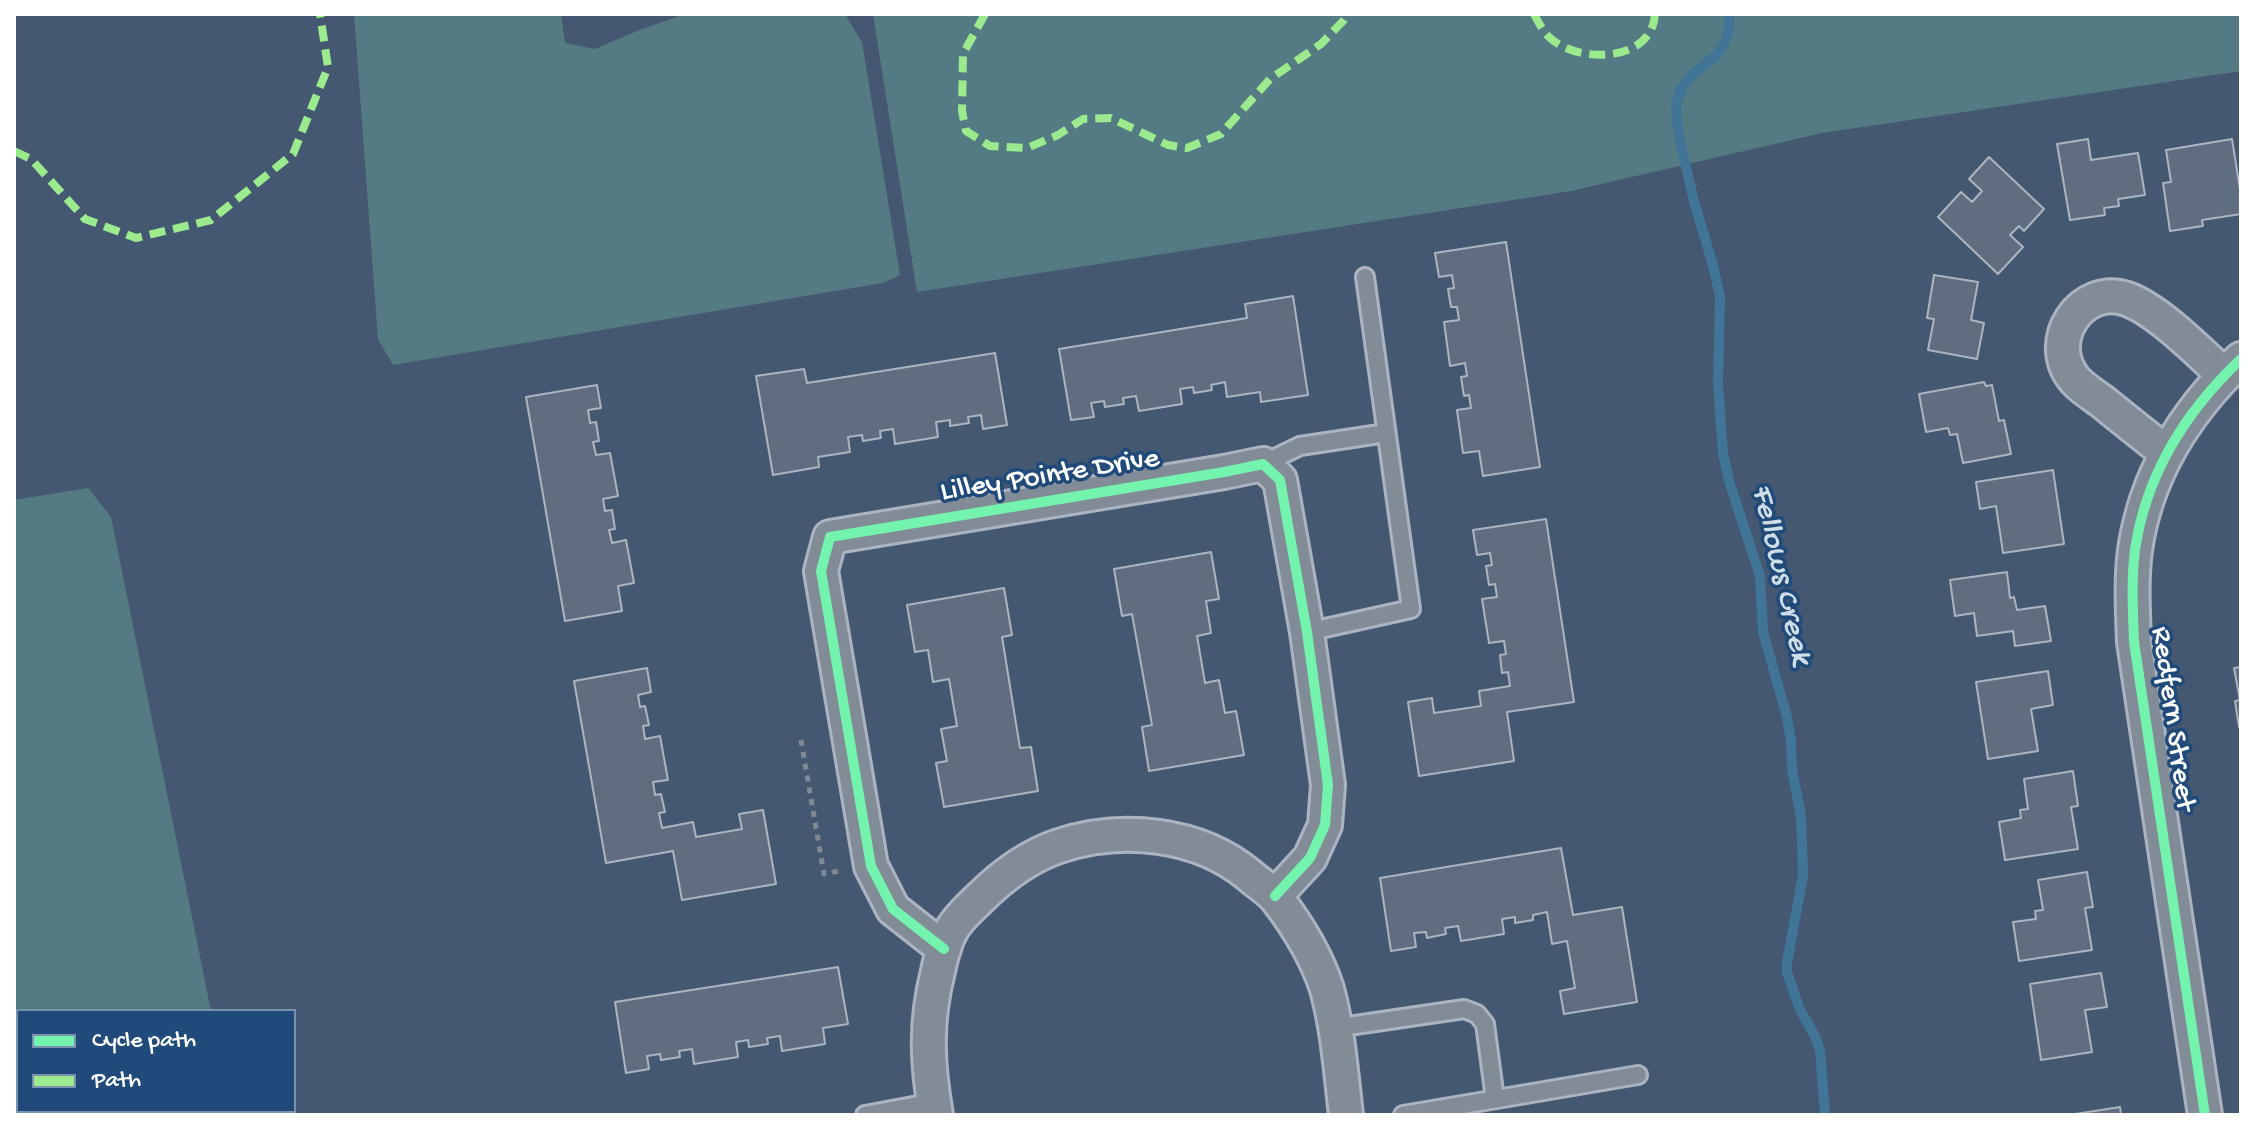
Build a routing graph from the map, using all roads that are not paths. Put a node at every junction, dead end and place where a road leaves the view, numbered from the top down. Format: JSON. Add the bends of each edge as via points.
{"nodes":[{"id":1,"x":1365,"y":277,"type":"dead end"},
{"id":2,"x":2233,"y":367,"type":"edge"},
{"id":3,"x":1386,"y":433,"type":"junction"},
{"id":4,"x":2167,"y":453,"type":"junction"},
{"id":5,"x":1263,"y":464,"type":"junction"},
{"id":6,"x":1307,"y":632,"type":"junction"},
{"id":7,"x":1275,"y":896,"type":"junction"},
{"id":8,"x":944,"y":949,"type":"junction"},
{"id":9,"x":1335,"y":1028,"type":"junction"},
{"id":10,"x":1638,"y":1075,"type":"dead end"},
{"id":11,"x":1495,"y":1099,"type":"junction"},
{"id":12,"x":935,"y":1108,"type":"edge"},
{"id":13,"x":865,"y":1115,"type":"edge"},
{"id":14,"x":1346,"y":1115,"type":"edge"},
{"id":15,"x":1403,"y":1115,"type":"edge"},
{"id":16,"x":2205,"y":1115,"type":"edge"}],
"edges":[{"from":1,"to":3,"type":"lane"},
{"from":2,"to":4,"type":"street","name":"Redfern Street","via":[[2192,413]]},
{"from":2,"to":4,"type":"street","name":"Redfern Street","via":[[2128,299],[2100,300],[2073,317],[2062,343],[2076,381]]},
{"from":3,"to":5,"type":"lane","via":[[1300,446]]},
{"from":3,"to":6,"type":"lane","via":[[1411,609]]},
{"from":4,"to":16,"type":"street","name":"Redfern Street","via":[[2142,516],[2135,550],[2134,642]]},
{"from":5,"to":6,"type":"street","via":[[1280,480]]},
{"from":5,"to":8,"type":"street","name":"Lilley Pointe Drive","via":[[830,537],[821,571],[871,866],[893,909]]},
{"from":6,"to":7,"type":"street","via":[[1328,785],[1325,825],[1310,858]]},
{"from":7,"to":8,"type":"street","via":[[1206,848],[1166,837],[1098,838],[1059,846],[1012,870],[952,929]]},
{"from":7,"to":9,"type":"street","via":[[1308,947],[1326,987]]},
{"from":8,"to":12,"type":"street","via":[[930,1000],[927,1038]]},
{"from":9,"to":11,"type":"lane","via":[[1464,1009],[1477,1014],[1485,1024]]},
{"from":9,"to":14,"type":"street"},
{"from":10,"to":11,"type":"lane"},
{"from":11,"to":15,"type":"lane"},
{"from":12,"to":13,"type":"lane"}]}
